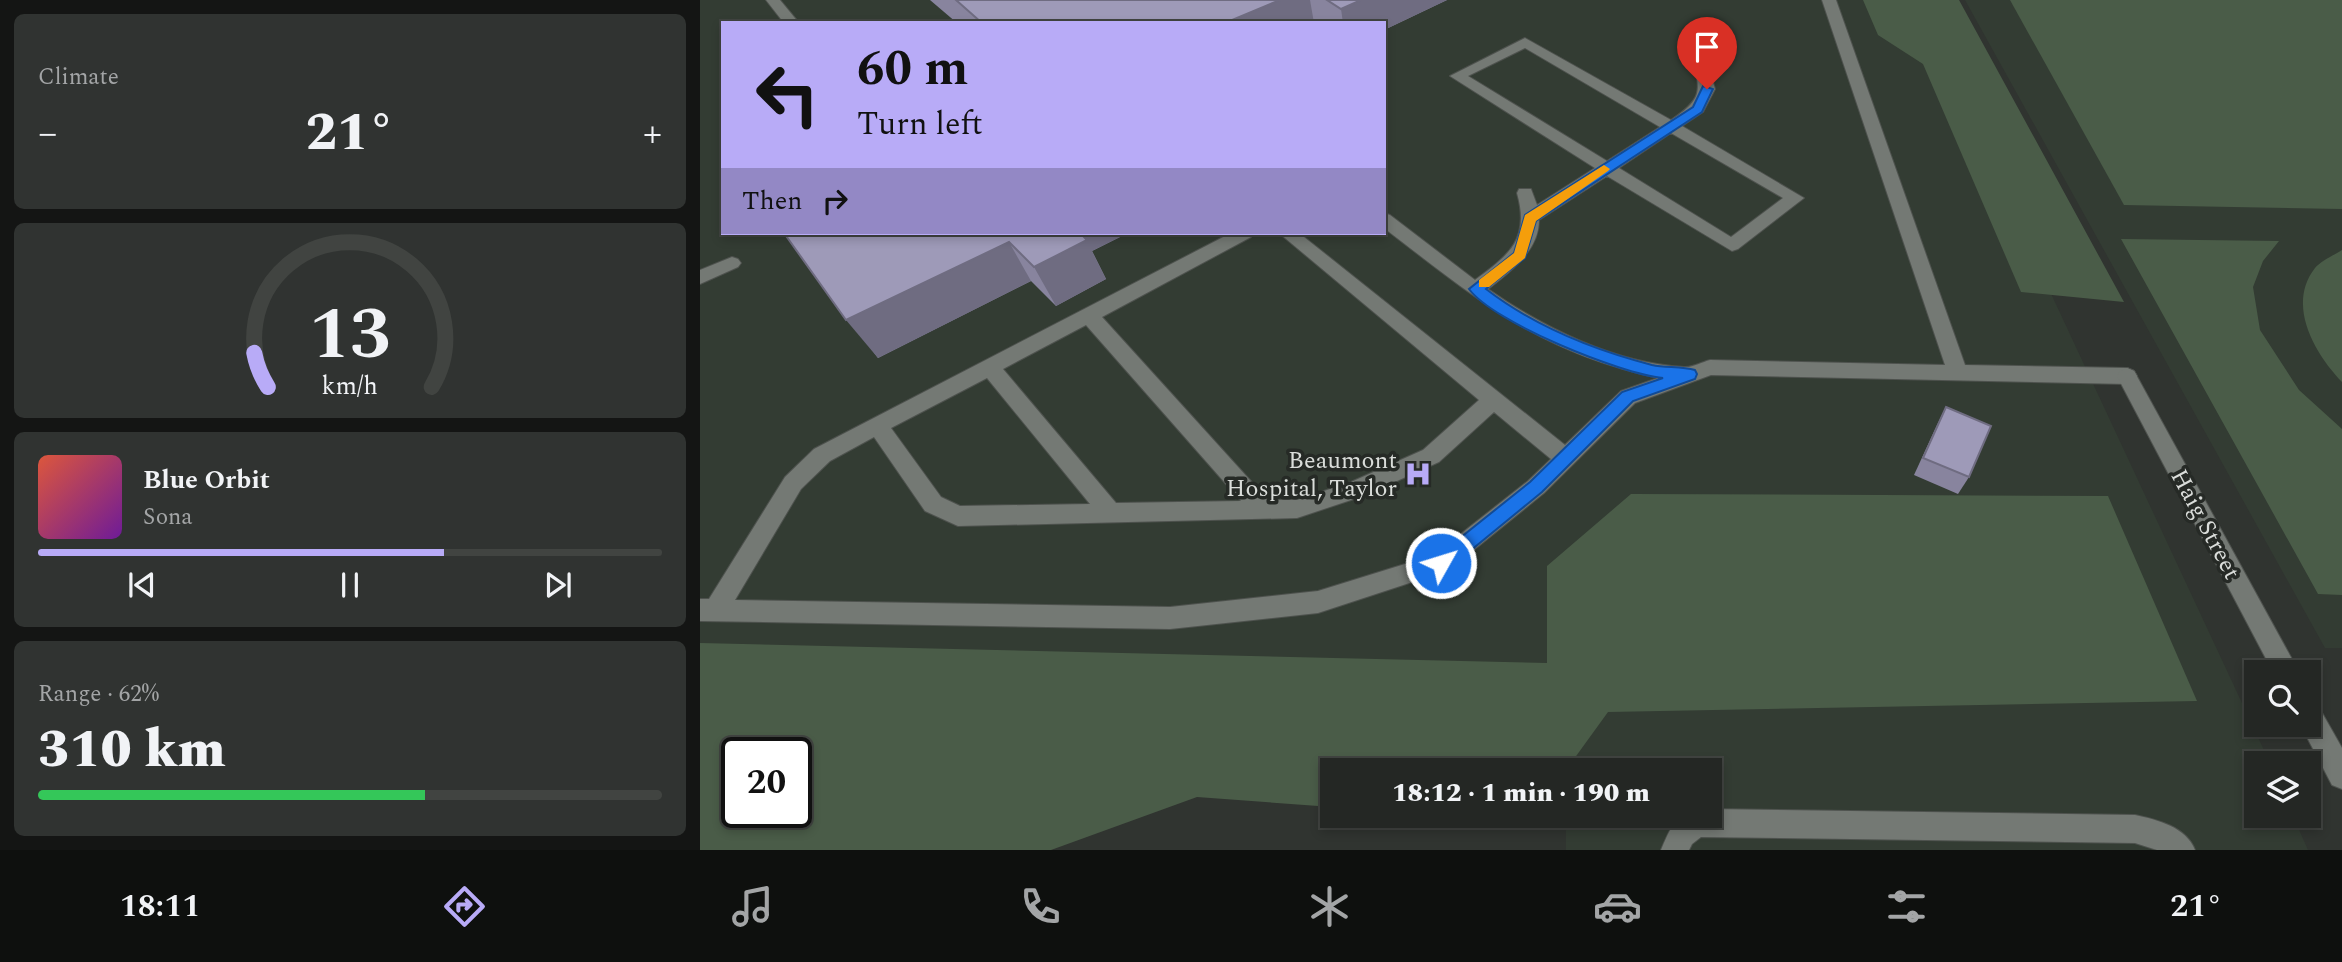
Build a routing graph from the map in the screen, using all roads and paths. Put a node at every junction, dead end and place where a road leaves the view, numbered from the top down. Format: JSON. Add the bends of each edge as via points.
{"nodes":[{"id":1,"x":773,"y":0,"type":"edge"},
{"id":2,"x":1829,"y":0,"type":"edge"},
{"id":3,"x":790,"y":21,"type":"edge"},
{"id":4,"x":1699,"y":51,"type":"dead end"},
{"id":5,"x":1668,"y":126,"type":"junction"},
{"id":6,"x":1605,"y":168,"type":"junction"},
{"id":7,"x":1525,"y":193,"type":"dead end"},
{"id":8,"x":1530,"y":218,"type":"junction"},
{"id":9,"x":1386,"y":221,"type":"edge"},
{"id":10,"x":1241,"y":235,"type":"edge"},
{"id":11,"x":1290,"y":235,"type":"edge"},
{"id":12,"x":732,"y":263,"type":"dead end"},
{"id":13,"x":700,"y":278,"type":"edge"},
{"id":14,"x":1476,"y":289,"type":"junction"},
{"id":15,"x":1089,"y":315,"type":"junction"},
{"id":16,"x":990,"y":368,"type":"junction"},
{"id":17,"x":1690,"y":374,"type":"junction"},
{"id":18,"x":1958,"y":374,"type":"junction"},
{"id":19,"x":1493,"y":400,"type":"junction"},
{"id":20,"x":878,"y":426,"type":"junction"},
{"id":21,"x":1565,"y":458,"type":"junction"},
{"id":22,"x":1262,"y":509,"type":"junction"},
{"id":23,"x":1111,"y":513,"type":"junction"},
{"id":24,"x":708,"y":610,"type":"edge"},
{"id":25,"x":2280,"y":660,"type":"edge"},
{"id":26,"x":2321,"y":737,"type":"edge"},
{"id":27,"x":2342,"y":775,"type":"edge"},
{"id":28,"x":1675,"y":850,"type":"edge"},
{"id":29,"x":2181,"y":850,"type":"edge"}],
"edges":[{"from":1,"to":3,"type":"street"},
{"from":2,"to":18,"type":"street"},
{"from":4,"to":5,"type":"street","via":[[1707,89],[1698,109]]},
{"from":5,"to":6,"type":"street"},
{"from":5,"to":6,"type":"street","via":[[1796,198],[1732,245]]},
{"from":5,"to":6,"type":"street","via":[[1525,42],[1457,76]]},
{"from":6,"to":8,"type":"street"},
{"from":7,"to":8,"type":"street"},
{"from":8,"to":14,"type":"street","via":[[1520,255]]},
{"from":9,"to":14,"type":"street"},
{"from":10,"to":15,"type":"street"},
{"from":11,"to":19,"type":"street"},
{"from":12,"to":13,"type":"street"},
{"from":14,"to":17,"type":"street","via":[[1538,329],[1579,347],[1654,371]]},
{"from":15,"to":16,"type":"street"},
{"from":15,"to":22,"type":"street"},
{"from":16,"to":20,"type":"street"},
{"from":16,"to":23,"type":"street"},
{"from":17,"to":18,"type":"street","via":[[1710,367]]},
{"from":17,"to":21,"type":"street","via":[[1628,397]]},
{"from":18,"to":25,"type":"street","name":"Haig Street","via":[[2127,376]]},
{"from":19,"to":21,"type":"street"},
{"from":19,"to":22,"type":"street","via":[[1431,456],[1358,489],[1297,509]]},
{"from":20,"to":23,"type":"street","via":[[933,503],[958,516]]},
{"from":20,"to":24,"type":"street","via":[[821,456],[793,483]]},
{"from":21,"to":24,"type":"street","via":[[1441,563],[1318,602],[1170,618]]},
{"from":22,"to":23,"type":"street"},
{"from":26,"to":27,"type":"street"},
{"from":28,"to":29,"type":"street","via":[[1682,834],[1697,823],[2134,829],[2158,834]]}]}
